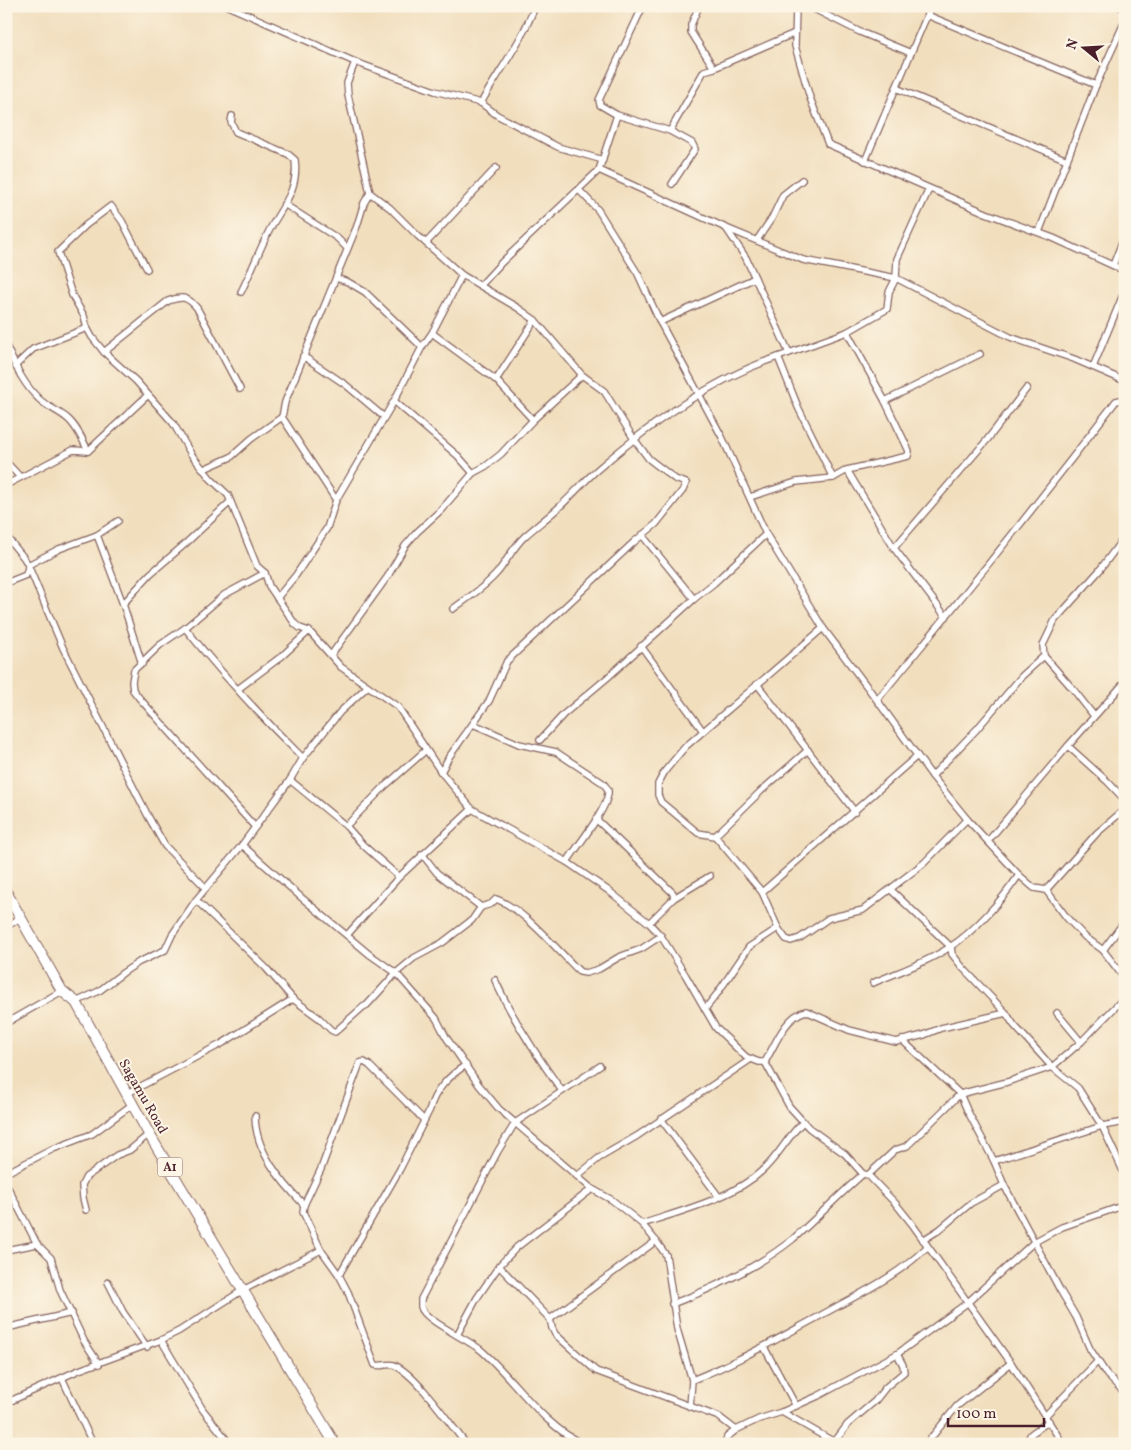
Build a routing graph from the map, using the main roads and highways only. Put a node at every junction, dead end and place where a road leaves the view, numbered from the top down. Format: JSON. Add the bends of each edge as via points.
{"nodes":[{"id":1,"x":6,"y":892,"type":"edge"},
{"id":2,"x":335,"y":1444,"type":"edge"}],
"edges":[{"from":1,"to":2,"type":"highway","name":"Sagamu Road","number":"A1","via":[[62,990],[76,1002],[149,1134]]}]}
